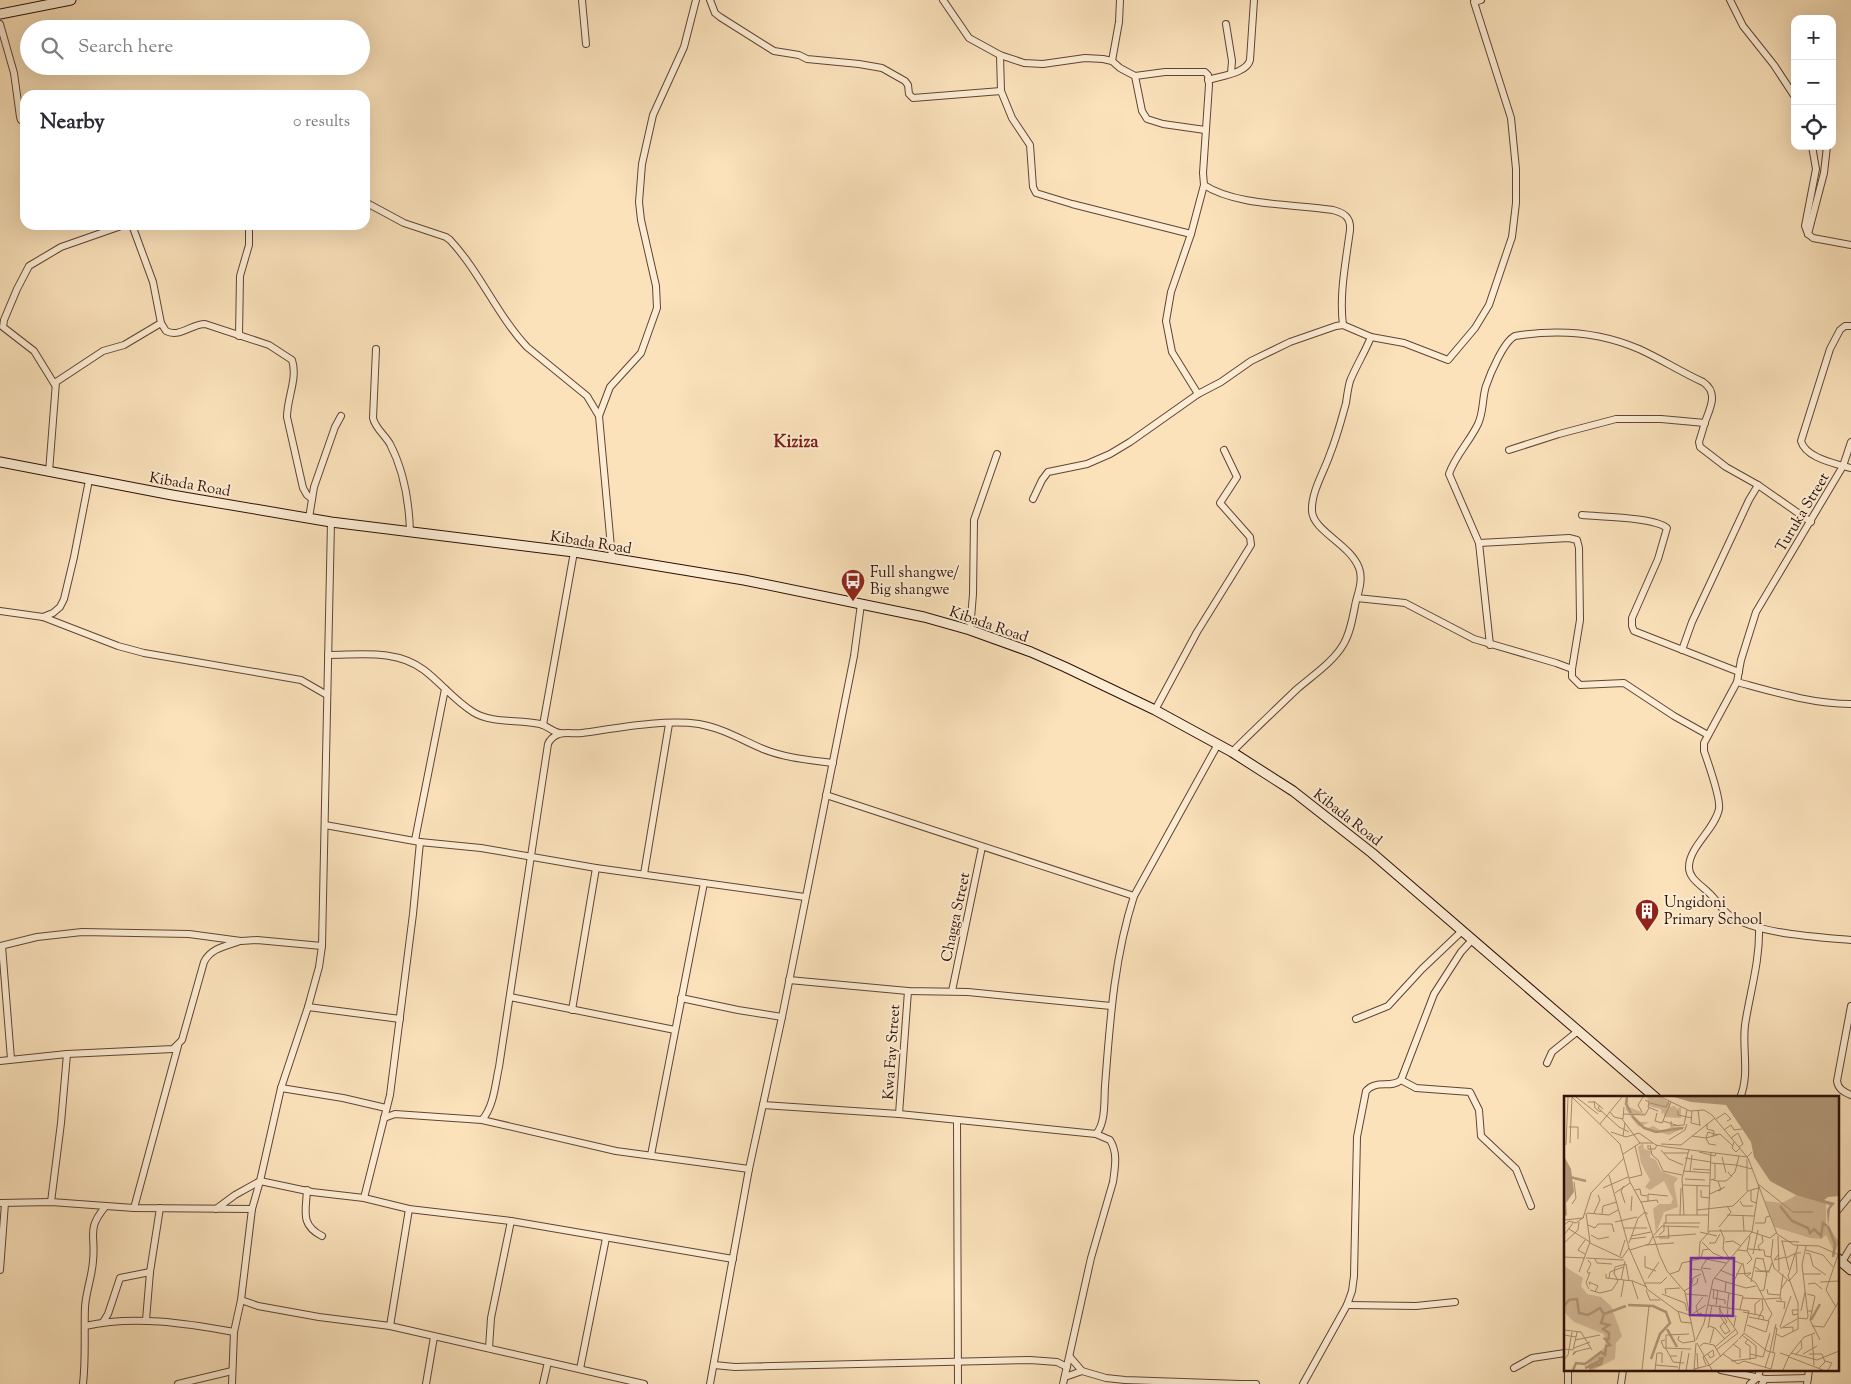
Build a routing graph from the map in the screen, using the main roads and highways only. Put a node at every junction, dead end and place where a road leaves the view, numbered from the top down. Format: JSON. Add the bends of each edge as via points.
{"nodes":[{"id":1,"x":71,"y":0,"type":"edge"},
{"id":2,"x":0,"y":14,"type":"edge"},
{"id":3,"x":0,"y":462,"type":"edge"},
{"id":4,"x":1654,"y":1096,"type":"edge"},
{"id":5,"x":1840,"y":1260,"type":"edge"},
{"id":6,"x":1851,"y":1270,"type":"edge"}],
"edges":[{"from":1,"to":2,"type":"main road"},
{"from":3,"to":4,"type":"main road","name":"Kibada Road","via":[[331,522],[574,552],[744,580],[924,617],[970,630],[1065,666],[1218,744],[1275,778],[1318,809]]},
{"from":5,"to":6,"type":"main road"}]}
